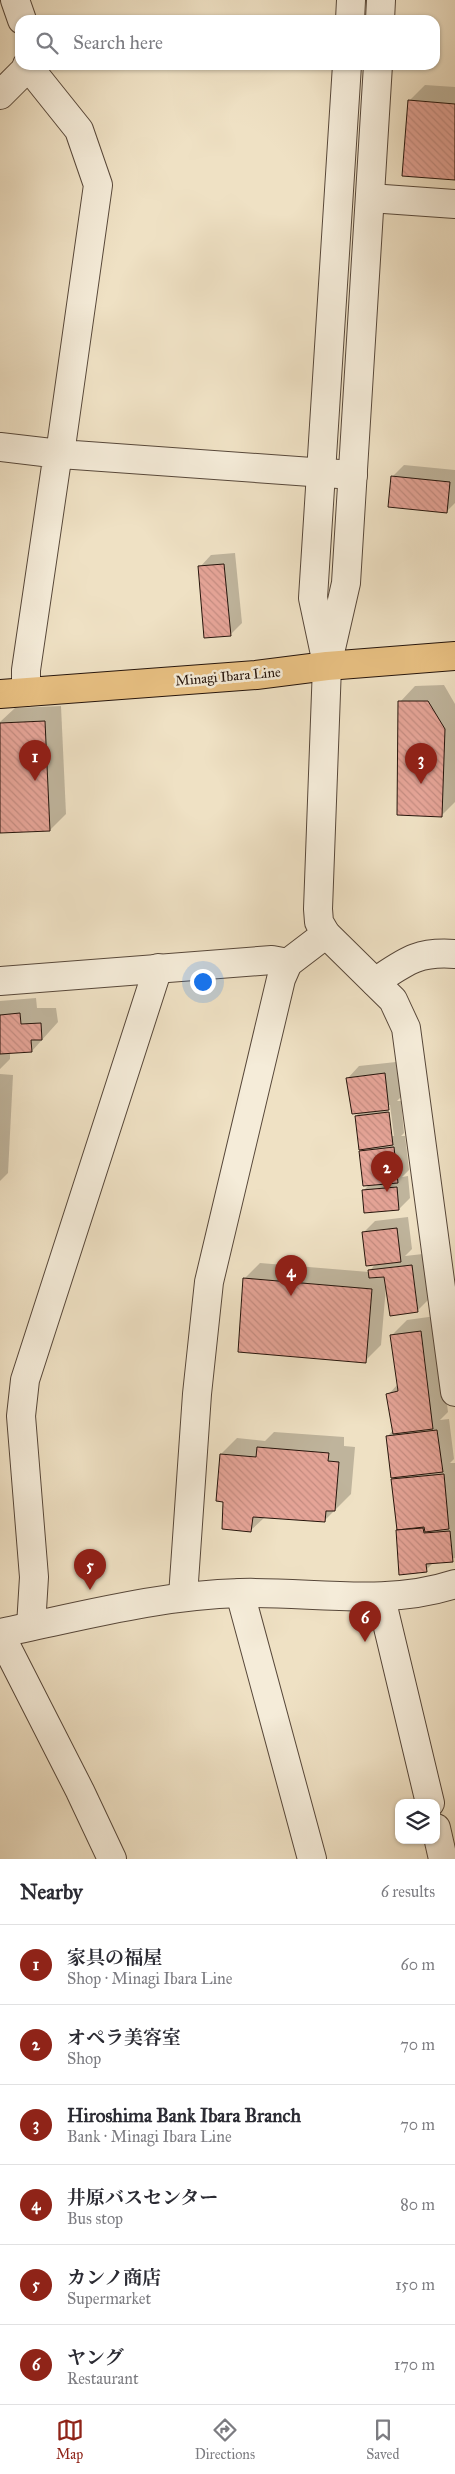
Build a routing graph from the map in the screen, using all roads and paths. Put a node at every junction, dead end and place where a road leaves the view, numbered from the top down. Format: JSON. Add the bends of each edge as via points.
{"nodes":[{"id":1,"x":15,"y":0,"type":"edge"},
{"id":2,"x":351,"y":0,"type":"edge"},
{"id":3,"x":381,"y":0,"type":"edge"},
{"id":4,"x":20,"y":15,"type":"edge"},
{"id":5,"x":350,"y":15,"type":"edge"},
{"id":6,"x":380,"y":15,"type":"edge"},
{"id":7,"x":23,"y":70,"type":"edge"},
{"id":8,"x":30,"y":70,"type":"edge"},
{"id":9,"x":347,"y":70,"type":"edge"},
{"id":10,"x":378,"y":70,"type":"edge"},
{"id":11,"x":0,"y":95,"type":"edge"},
{"id":12,"x":370,"y":198,"type":"junction"},
{"id":13,"x":455,"y":204,"type":"edge"},
{"id":14,"x":0,"y":447,"type":"edge"},
{"id":15,"x":60,"y":454,"type":"junction"},
{"id":16,"x":321,"y":472,"type":"junction"},
{"id":17,"x":353,"y":475,"type":"junction"},
{"id":18,"x":455,"y":656,"type":"edge"},
{"id":19,"x":327,"y":666,"type":"junction"},
{"id":20,"x":13,"y":693,"type":"edge"},
{"id":21,"x":326,"y":934,"type":"junction"},
{"id":22,"x":455,"y":954,"type":"edge"},
{"id":23,"x":288,"y":963,"type":"junction"},
{"id":24,"x":158,"y":968,"type":"junction"},
{"id":25,"x":0,"y":981,"type":"edge"},
{"id":26,"x":375,"y":982,"type":"junction"},
{"id":27,"x":455,"y":1392,"type":"edge"},
{"id":28,"x":454,"y":1590,"type":"edge"},
{"id":29,"x":240,"y":1593,"type":"junction"},
{"id":30,"x":183,"y":1596,"type":"junction"},
{"id":31,"x":382,"y":1598,"type":"junction"},
{"id":32,"x":31,"y":1626,"type":"junction"},
{"id":33,"x":0,"y":1633,"type":"edge"},
{"id":34,"x":429,"y":1799,"type":"edge"},
{"id":35,"x":440,"y":1844,"type":"edge"},
{"id":36,"x":112,"y":1859,"type":"edge"},
{"id":37,"x":312,"y":1859,"type":"edge"},
{"id":38,"x":444,"y":1859,"type":"edge"}],
"edges":[{"from":1,"to":4,"type":"street"},
{"from":2,"to":5,"type":"street"},
{"from":3,"to":6,"type":"street"},
{"from":7,"to":11,"type":"street"},
{"from":8,"to":15,"type":"street","via":[[79,130],[98,185]]},
{"from":9,"to":16,"type":"street"},
{"from":10,"to":12,"type":"street"},
{"from":12,"to":13,"type":"street"},
{"from":12,"to":17,"type":"street"},
{"from":14,"to":15,"type":"street"},
{"from":15,"to":16,"type":"street"},
{"from":15,"to":20,"type":"street","via":[[26,670]]},
{"from":16,"to":17,"type":"street"},
{"from":16,"to":19,"type":"street","via":[[313,598]]},
{"from":17,"to":19,"type":"street","via":[[346,583]]},
{"from":18,"to":19,"type":"main road","name":"Minagi Ibara Line"},
{"from":19,"to":20,"type":"main road","name":"Minagi Ibara Line","via":[[256,675]]},
{"from":19,"to":21,"type":"street","via":[[318,908],[319,922]]},
{"from":21,"to":23,"type":"street"},
{"from":21,"to":26,"type":"street"},
{"from":22,"to":26,"type":"street","via":[[434,952],[414,957]]},
{"from":23,"to":24,"type":"street","via":[[272,960]]},
{"from":23,"to":30,"type":"street","via":[[281,978],[209,1282],[197,1394]]},
{"from":24,"to":25,"type":"street"},
{"from":24,"to":32,"type":"street","via":[[24,1380],[21,1416],[34,1578]]},
{"from":26,"to":27,"type":"street","via":[[393,1000],[406,1028]]},
{"from":28,"to":31,"type":"street"},
{"from":29,"to":30,"type":"street"},
{"from":29,"to":31,"type":"street"},
{"from":29,"to":37,"type":"street"},
{"from":30,"to":32,"type":"street"},
{"from":31,"to":34,"type":"street"},
{"from":32,"to":33,"type":"street"},
{"from":33,"to":36,"type":"street"},
{"from":35,"to":38,"type":"street"}]}
